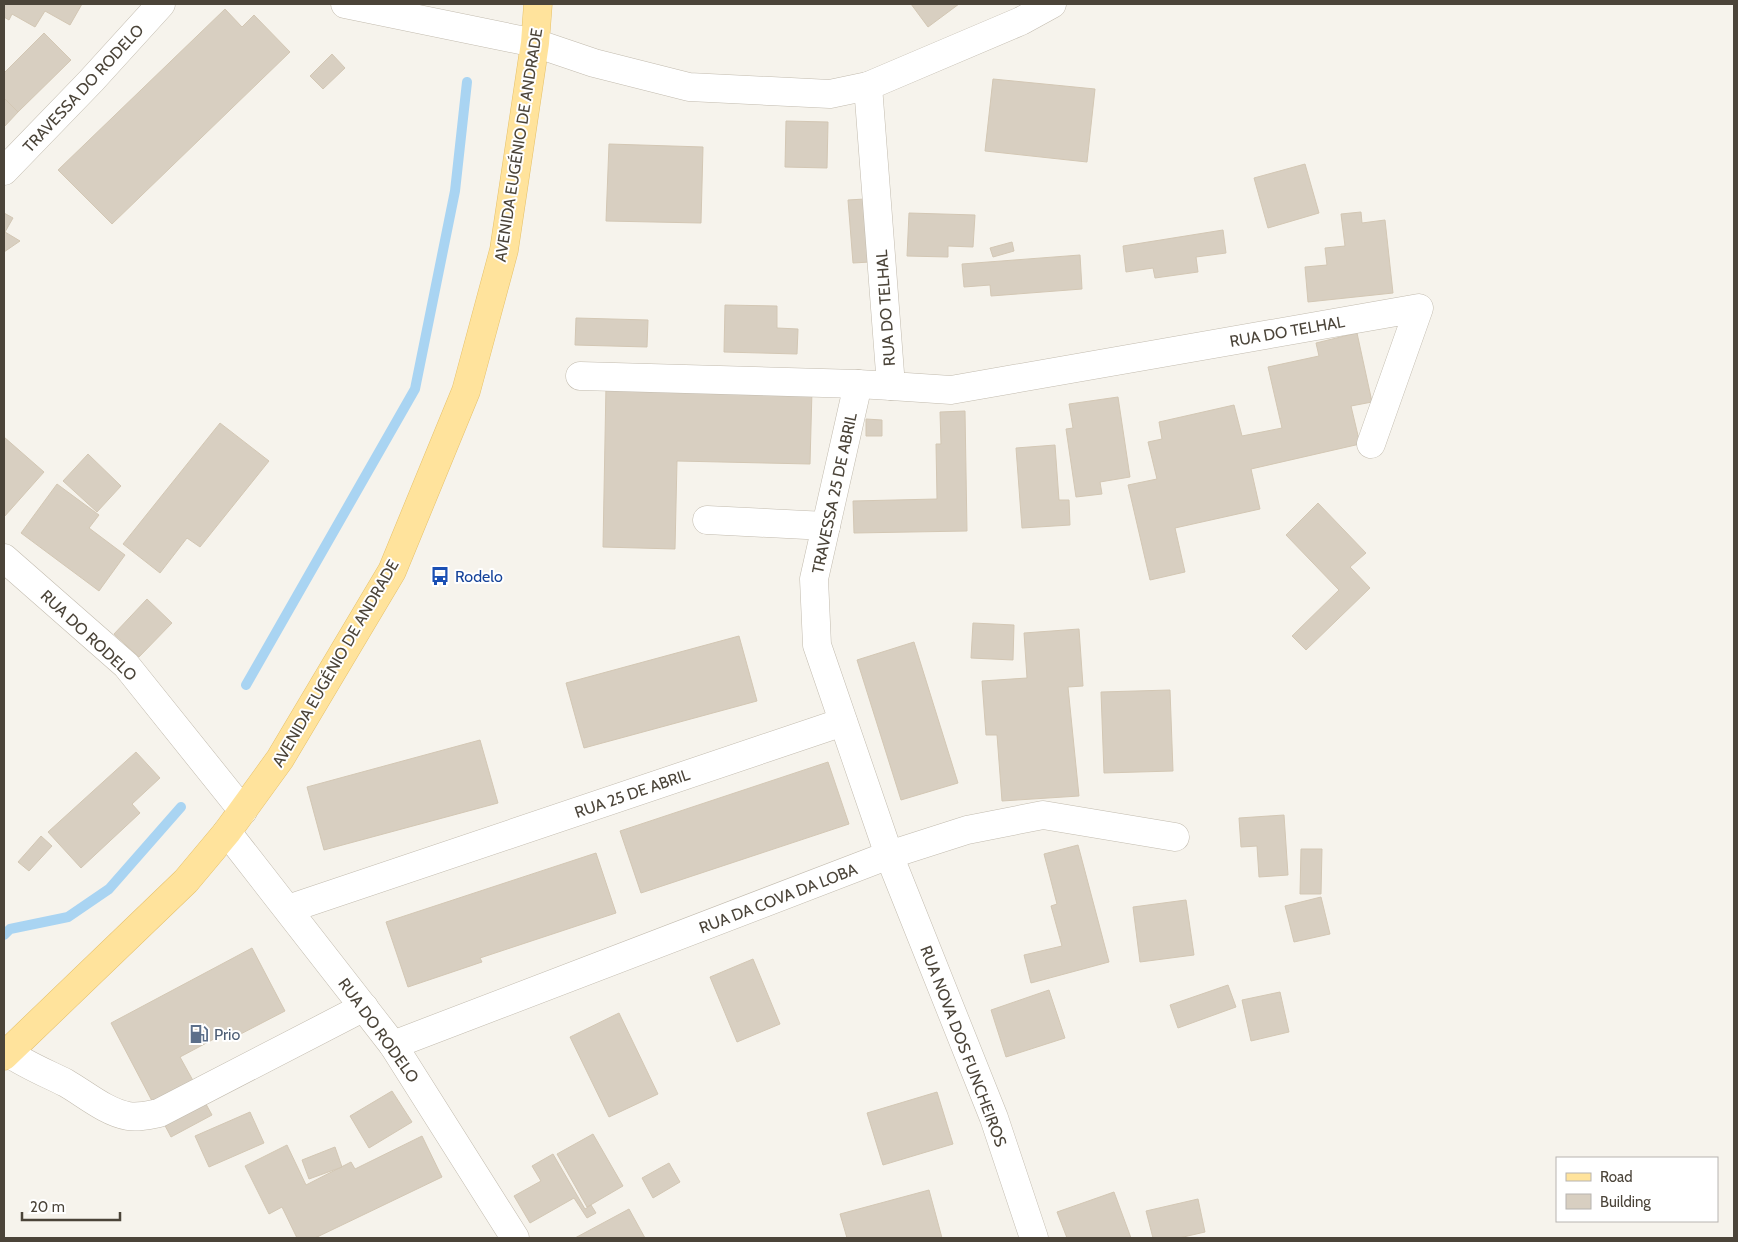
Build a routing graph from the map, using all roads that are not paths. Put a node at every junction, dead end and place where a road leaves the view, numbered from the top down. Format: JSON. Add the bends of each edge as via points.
{"nodes":[{"id":1,"x":161,"y":4,"type":"edge"},
{"id":2,"x":345,"y":4,"type":"edge"},
{"id":3,"x":538,"y":4,"type":"edge"},
{"id":4,"x":1052,"y":4,"type":"edge"},
{"id":5,"x":534,"y":43,"type":"junction"},
{"id":6,"x":868,"y":86,"type":"junction"},
{"id":7,"x":4,"y":171,"type":"edge"},
{"id":8,"x":580,"y":376,"type":"dead end"},
{"id":9,"x":858,"y":384,"type":"junction"},
{"id":10,"x":891,"y":386,"type":"junction"},
{"id":11,"x":1370,"y":444,"type":"dead end"},
{"id":12,"x":708,"y":520,"type":"dead end"},
{"id":13,"x":826,"y":526,"type":"junction"},
{"id":14,"x":4,"y":558,"type":"edge"},
{"id":15,"x":843,"y":722,"type":"junction"},
{"id":16,"x":235,"y":822,"type":"junction"},
{"id":17,"x":1176,"y":837,"type":"dead end"},
{"id":18,"x":889,"y":855,"type":"junction"},
{"id":19,"x":288,"y":909,"type":"junction"},
{"id":20,"x":364,"y":1007,"type":"junction"},
{"id":21,"x":393,"y":1045,"type":"junction"},
{"id":22,"x":6,"y":1054,"type":"edge"},
{"id":23,"x":515,"y":1238,"type":"edge"},
{"id":24,"x":1034,"y":1238,"type":"edge"}],
"edges":[{"from":1,"to":7,"type":"street","name":"TRAVESSA DO RODELO"},
{"from":2,"to":5,"type":"street"},
{"from":3,"to":5,"type":"main road","name":"AVENIDA EUGÉNIO DE ANDRADE"},
{"from":4,"to":6,"type":"street","via":[[1021,21]]},
{"from":5,"to":6,"type":"street","via":[[594,63],[689,87],[830,94]]},
{"from":5,"to":16,"type":"main road","name":"AVENIDA EUGÉNIO DE ANDRADE","via":[[504,250],[466,391],[392,571],[280,759]]},
{"from":6,"to":10,"type":"street","name":"RUA DO TELHAL"},
{"from":8,"to":9,"type":"street"},
{"from":9,"to":10,"type":"street"},
{"from":9,"to":13,"type":"street","name":"TRAVESSA 25 DE ABRIL"},
{"from":10,"to":11,"type":"street","name":"RUA DO TELHAL","via":[[951,390],[1418,308]]},
{"from":12,"to":13,"type":"street"},
{"from":13,"to":15,"type":"street","name":"TRAVESSA 25 DE ABRIL","via":[[814,579],[817,646]]},
{"from":14,"to":16,"type":"street","name":"RUA DO RODELO","via":[[126,665]]},
{"from":15,"to":18,"type":"street"},
{"from":15,"to":19,"type":"street","name":"RUA 25 DE ABRIL"},
{"from":16,"to":19,"type":"street","name":"RUA DO RODELO"},
{"from":16,"to":22,"type":"main road","name":"AVENIDA EUGÉNIO DE ANDRADE","via":[[186,881]]},
{"from":17,"to":18,"type":"street","name":"RUA DA COVA DA LOBA","via":[[1043,814],[967,830]]},
{"from":18,"to":21,"type":"street","name":"RUA DA COVA DA LOBA"},
{"from":18,"to":24,"type":"street","name":"RUA NOVA DOS FUNCHEIROS","via":[[994,1118]]},
{"from":19,"to":20,"type":"street","name":"RUA DO RODELO"},
{"from":20,"to":21,"type":"street","name":"RUA DO RODELO"},
{"from":20,"to":22,"type":"street","via":[[159,1113],[142,1116],[127,1116],[111,1109]]},
{"from":21,"to":23,"type":"street","name":"RUA DO RODELO"}]}
